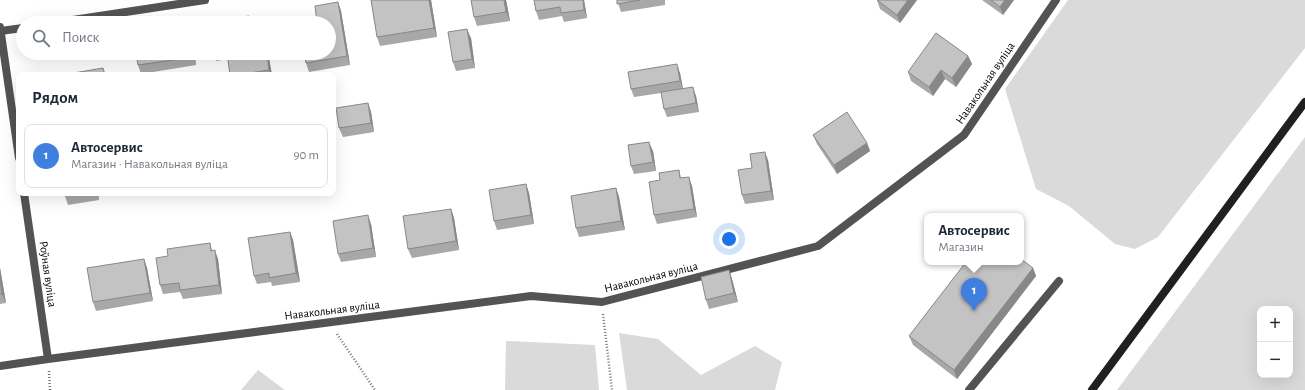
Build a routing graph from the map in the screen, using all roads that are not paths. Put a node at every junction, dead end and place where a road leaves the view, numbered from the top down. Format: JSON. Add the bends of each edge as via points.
{"nodes":[{"id":1,"x":205,"y":0,"type":"edge"},
{"id":2,"x":1056,"y":0,"type":"edge"},
{"id":3,"x":99,"y":16,"type":"edge"},
{"id":4,"x":0,"y":27,"type":"edge"},
{"id":5,"x":16,"y":29,"type":"edge"},
{"id":6,"x":0,"y":31,"type":"edge"},
{"id":7,"x":1305,"y":102,"type":"edge"},
{"id":8,"x":16,"y":138,"type":"edge"},
{"id":9,"x":24,"y":196,"type":"edge"},
{"id":10,"x":1059,"y":281,"type":"dead end"},
{"id":11,"x":48,"y":359,"type":"junction"},
{"id":12,"x":0,"y":366,"type":"edge"},
{"id":13,"x":969,"y":390,"type":"edge"},
{"id":14,"x":1092,"y":390,"type":"edge"}],
"edges":[{"from":1,"to":3,"type":"street"},
{"from":2,"to":11,"type":"street","name":"Навакольная вуліца","via":[[964,135],[818,246],[602,302],[531,296]]},
{"from":4,"to":6,"type":"street"},
{"from":5,"to":6,"type":"street"},
{"from":6,"to":8,"type":"street"},
{"from":7,"to":14,"type":"main road"},
{"from":9,"to":11,"type":"street","name":"Роўная вуліца"},
{"from":10,"to":13,"type":"street"},
{"from":11,"to":12,"type":"street","name":"Навакольная вуліца"}]}
